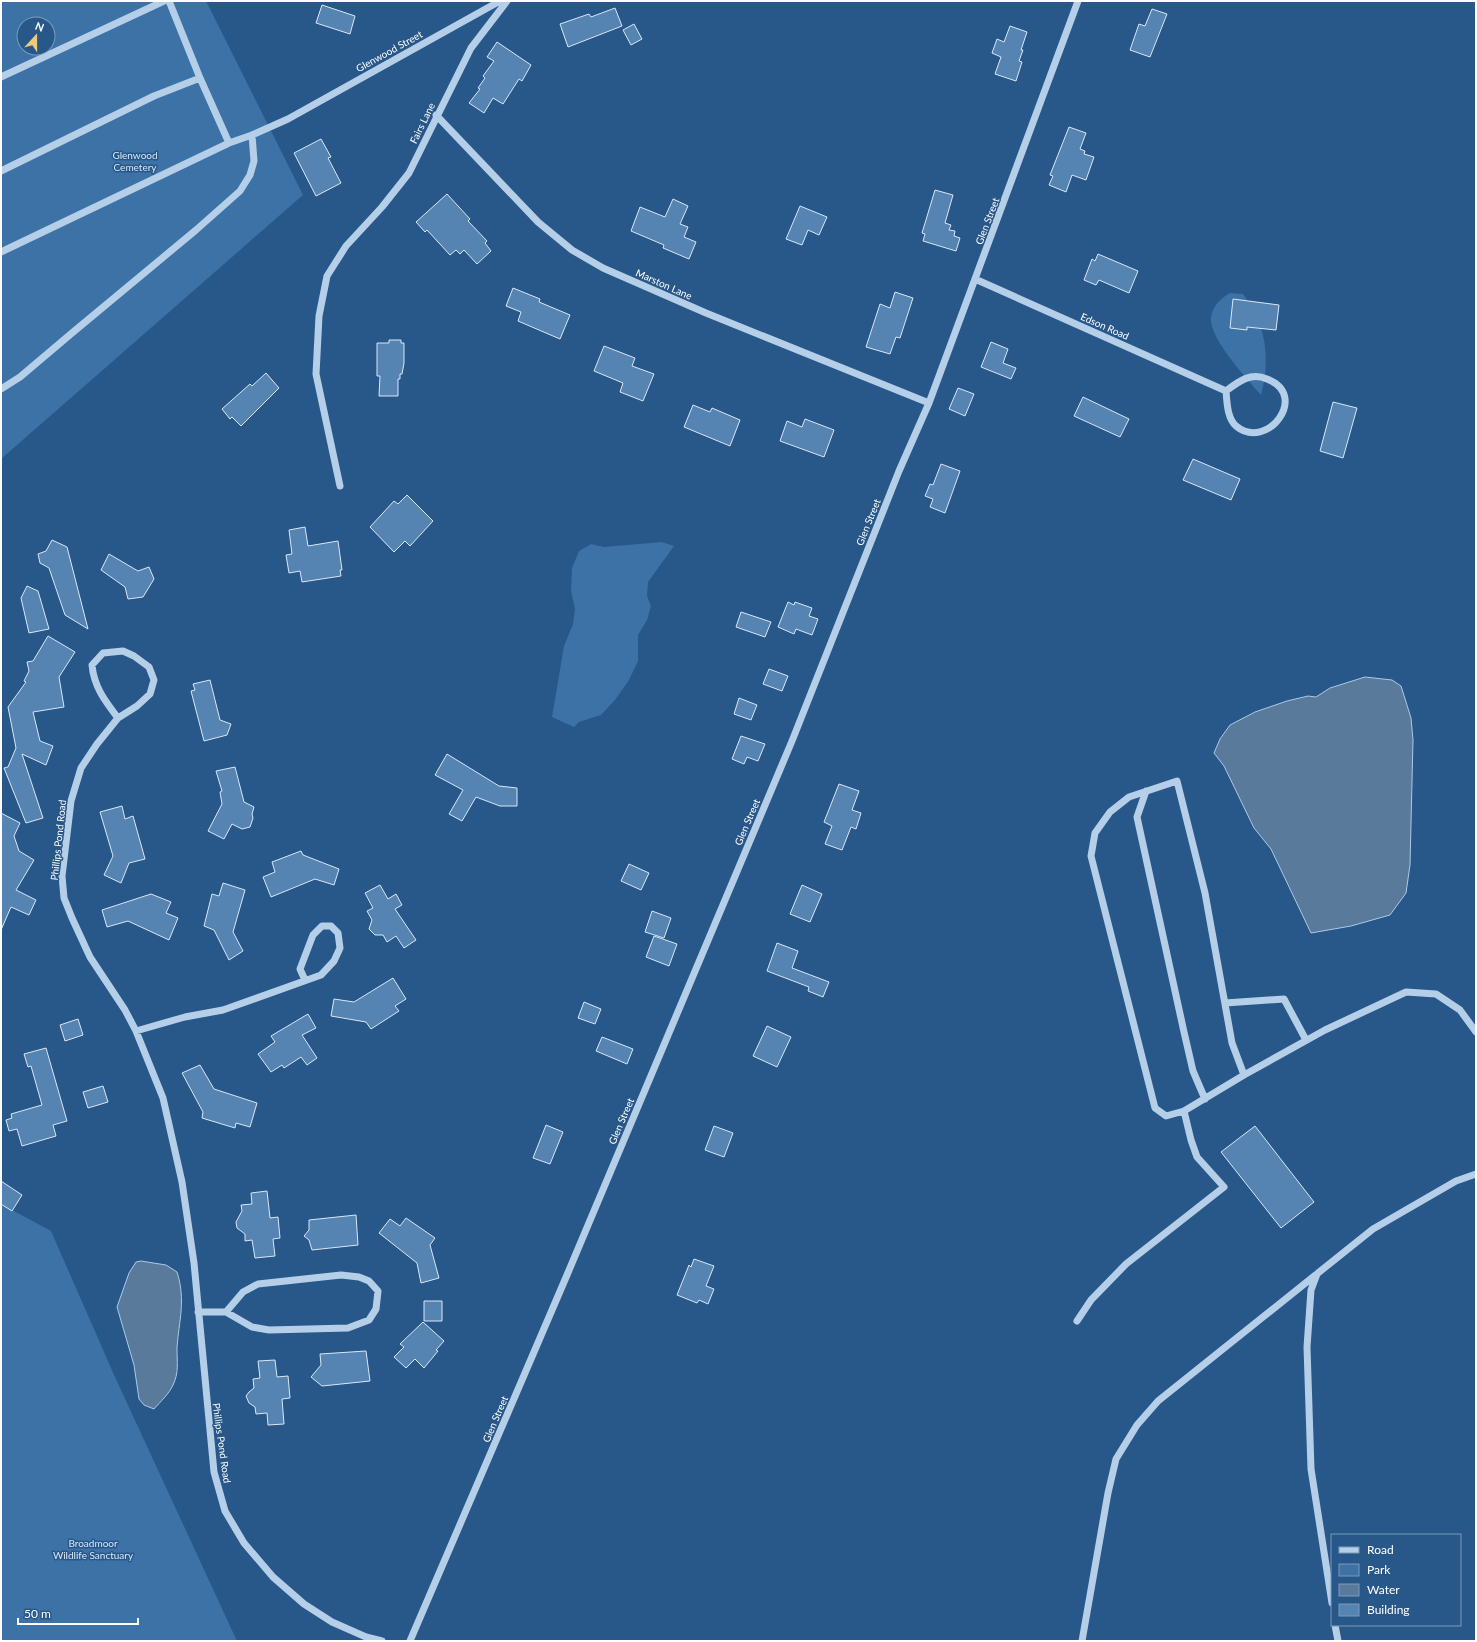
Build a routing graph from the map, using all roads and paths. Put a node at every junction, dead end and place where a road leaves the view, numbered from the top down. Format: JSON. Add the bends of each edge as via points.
{"nodes":[{"id":1,"x":164,"y":1,"type":"edge"},
{"id":2,"x":169,"y":1,"type":"edge"},
{"id":3,"x":500,"y":1,"type":"edge"},
{"id":4,"x":506,"y":1,"type":"edge"},
{"id":5,"x":1078,"y":1,"type":"edge"},
{"id":6,"x":1,"y":77,"type":"edge"},
{"id":7,"x":200,"y":78,"type":"junction"},
{"id":8,"x":436,"y":115,"type":"junction"},
{"id":9,"x":252,"y":135,"type":"junction"},
{"id":10,"x":229,"y":143,"type":"junction"},
{"id":11,"x":1,"y":171,"type":"edge"},
{"id":12,"x":1,"y":252,"type":"edge"},
{"id":13,"x":975,"y":280,"type":"junction"},
{"id":14,"x":1,"y":389,"type":"edge"},
{"id":15,"x":1226,"y":391,"type":"junction"},
{"id":16,"x":929,"y":403,"type":"junction"},
{"id":17,"x":340,"y":486,"type":"dead end"},
{"id":18,"x":118,"y":718,"type":"junction"},
{"id":19,"x":1146,"y":791,"type":"junction"},
{"id":20,"x":305,"y":980,"type":"junction"},
{"id":21,"x":1225,"y":1003,"type":"junction"},
{"id":22,"x":136,"y":1031,"type":"junction"},
{"id":23,"x":1476,"y":1032,"type":"edge"},
{"id":24,"x":1306,"y":1040,"type":"junction"},
{"id":25,"x":1244,"y":1075,"type":"junction"},
{"id":26,"x":1205,"y":1099,"type":"junction"},
{"id":27,"x":1184,"y":1111,"type":"junction"},
{"id":28,"x":1476,"y":1174,"type":"edge"},
{"id":29,"x":1317,"y":1274,"type":"junction"},
{"id":30,"x":198,"y":1312,"type":"junction"},
{"id":31,"x":226,"y":1312,"type":"junction"},
{"id":32,"x":1077,"y":1321,"type":"dead end"},
{"id":33,"x":1331,"y":1596,"type":"edge"},
{"id":34,"x":1336,"y":1626,"type":"edge"},
{"id":35,"x":382,"y":1641,"type":"edge"},
{"id":36,"x":410,"y":1641,"type":"edge"},
{"id":37,"x":1082,"y":1641,"type":"edge"},
{"id":38,"x":1338,"y":1641,"type":"edge"}],
"edges":[{"from":1,"to":6,"type":"street"},
{"from":2,"to":7,"type":"street"},
{"from":3,"to":9,"type":"street","name":"Glenwood Street","via":[[288,119]]},
{"from":4,"to":8,"type":"street","name":"Fairs Lane","via":[[471,48]]},
{"from":5,"to":13,"type":"street","name":"Glen Street"},
{"from":7,"to":10,"type":"street"},
{"from":7,"to":11,"type":"street","via":[[154,96]]},
{"from":8,"to":16,"type":"street","name":"Marston Lane","via":[[538,222],[572,250],[603,268],[706,313]]},
{"from":8,"to":17,"type":"street","name":"Fairs Lane","via":[[409,173],[346,246],[327,276],[319,316],[316,374]]},
{"from":9,"to":10,"type":"street","name":"Glenwood Street"},
{"from":9,"to":14,"type":"street","via":[[254,161],[250,175],[240,191],[20,377]]},
{"from":10,"to":12,"type":"street","name":"Glenwood Street"},
{"from":13,"to":15,"type":"street","name":"Edson Road"},
{"from":13,"to":16,"type":"street","name":"Glen Street"},
{"from":15,"to":15,"type":"street","via":[[1228,412],[1236,426],[1250,432],[1265,431],[1278,422],[1284,411],[1285,399],[1281,388],[1272,380],[1260,376],[1240,380]]},
{"from":16,"to":36,"type":"street","name":"Glen Street","via":[[899,471],[789,749]]},
{"from":18,"to":18,"type":"street","name":"Phillips Pond Road","via":[[138,706],[150,694],[154,680],[149,667],[134,656],[123,652],[103,653],[92,665],[93,679],[102,697]]},
{"from":18,"to":22,"type":"street","name":"Phillips Pond Road","via":[[81,768],[71,801],[62,876],[67,905],[90,957]]},
{"from":19,"to":21,"type":"street","via":[[1177,781],[1205,893]]},
{"from":19,"to":26,"type":"street","via":[[1137,818],[1193,1071]]},
{"from":19,"to":27,"type":"street","via":[[1129,798],[1110,812],[1094,834],[1091,856],[1155,1108],[1166,1116]]},
{"from":20,"to":20,"type":"street","via":[[321,975],[334,962],[340,948],[338,933],[331,926],[322,926],[313,935],[300,969]]},
{"from":20,"to":22,"type":"street","via":[[223,1010]]},
{"from":21,"to":24,"type":"street","via":[[1284,999]]},
{"from":21,"to":25,"type":"street","via":[[1232,1043]]},
{"from":22,"to":30,"type":"street","name":"Phillips Pond Road","via":[[163,1098],[179,1170],[194,1263]]},
{"from":23,"to":24,"type":"street","via":[[1460,1010],[1436,994],[1406,992]]},
{"from":24,"to":25,"type":"street"},
{"from":25,"to":26,"type":"street"},
{"from":26,"to":27,"type":"street"},
{"from":27,"to":32,"type":"street","via":[[1197,1157],[1224,1187],[1126,1264],[1091,1300]]},
{"from":28,"to":29,"type":"street","via":[[1456,1181],[1373,1229]]},
{"from":29,"to":33,"type":"street","via":[[1311,1290],[1307,1347],[1311,1462]]},
{"from":29,"to":37,"type":"street","via":[[1158,1401],[1137,1426],[1116,1459]]},
{"from":30,"to":31,"type":"street"},
{"from":30,"to":35,"type":"street","name":"Phillips Pond Road","via":[[214,1472],[225,1511],[249,1549],[273,1577],[304,1604],[332,1622]]},
{"from":31,"to":31,"type":"street","via":[[252,1327],[269,1330],[348,1328],[369,1320],[376,1309],[378,1291],[369,1281],[341,1275],[258,1284],[243,1292]]},
{"from":34,"to":38,"type":"street"}]}
